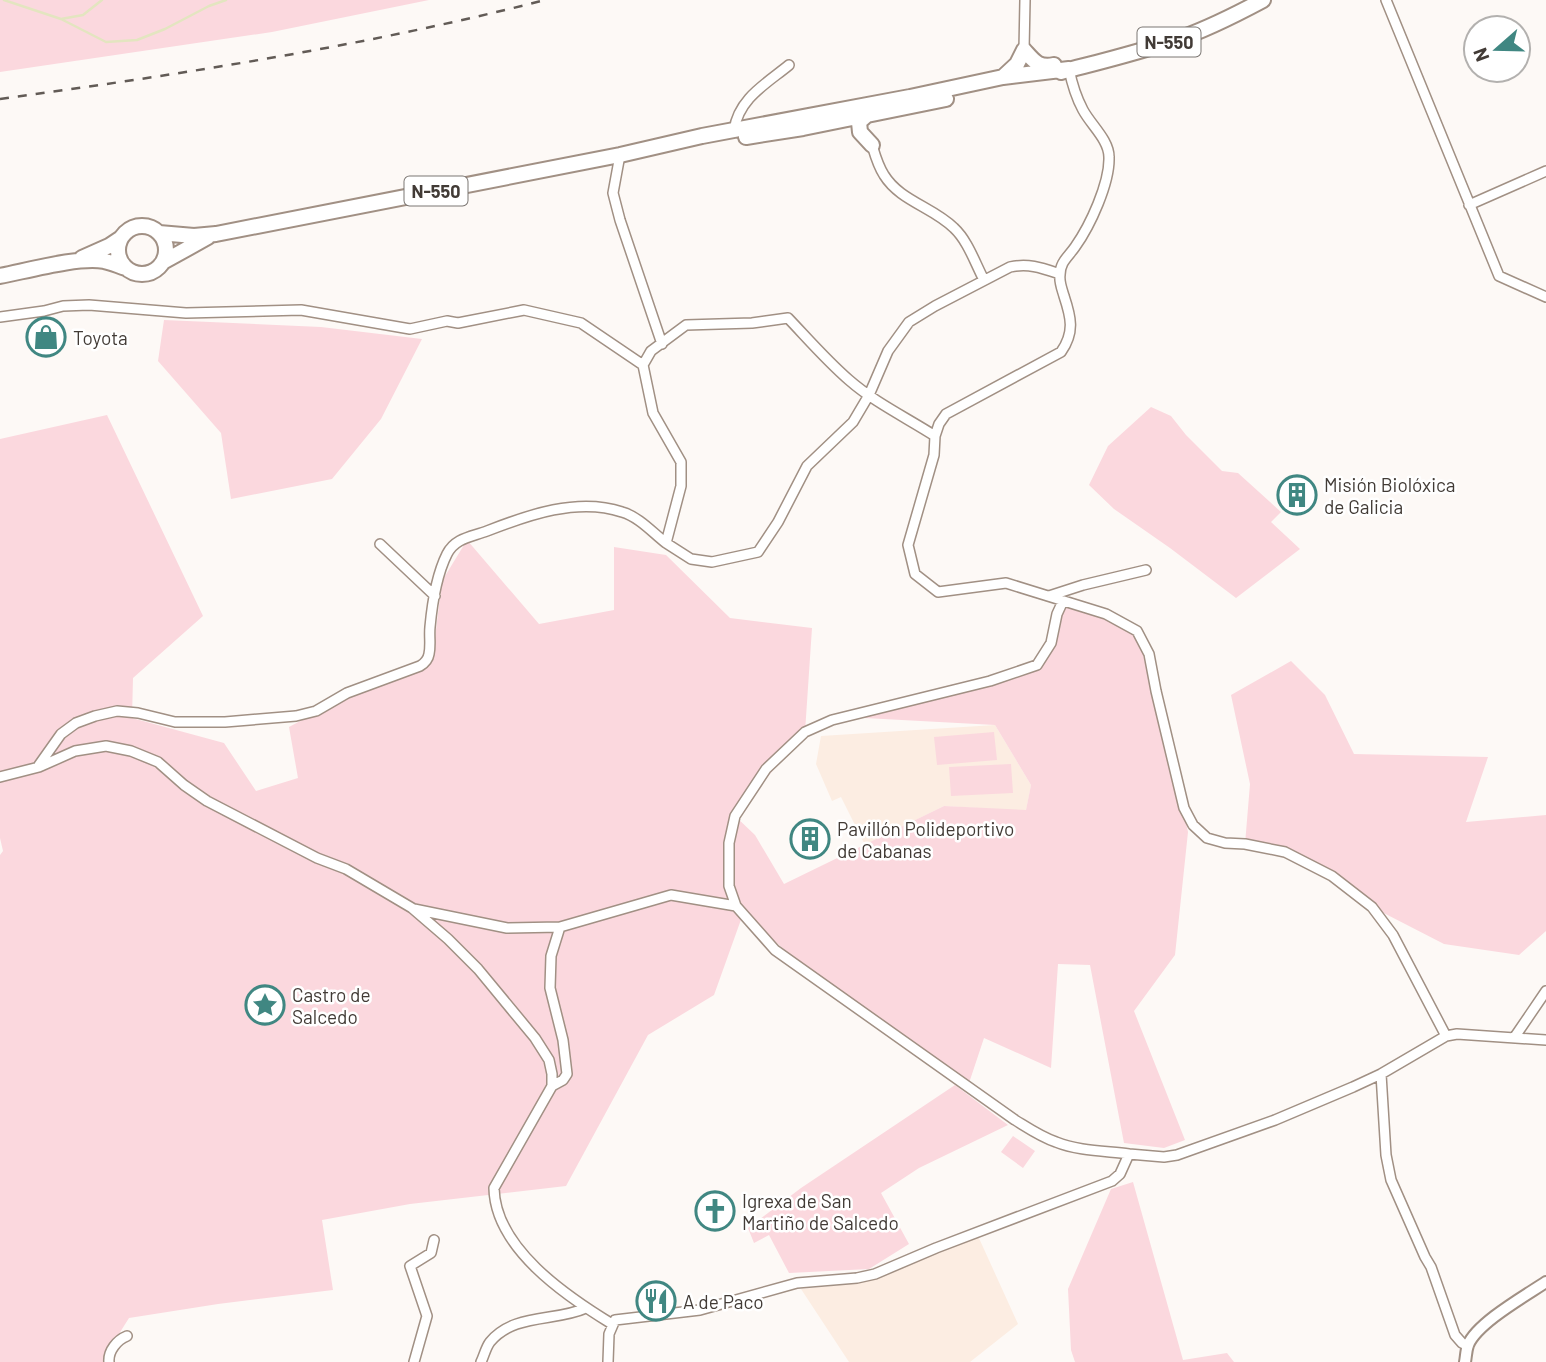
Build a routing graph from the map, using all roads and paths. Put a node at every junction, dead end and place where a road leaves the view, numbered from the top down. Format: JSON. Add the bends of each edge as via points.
{"nodes":[{"id":1,"x":1025,"y":0,"type":"edge"},
{"id":2,"x":1263,"y":0,"type":"edge"},
{"id":3,"x":1386,"y":0,"type":"edge"},
{"id":4,"x":1177,"y":40,"type":"junction"},
{"id":5,"x":1024,"y":50,"type":"junction"},
{"id":6,"x":789,"y":65,"type":"dead end"},
{"id":7,"x":1069,"y":69,"type":"junction"},
{"id":8,"x":1003,"y":77,"type":"junction"},
{"id":9,"x":958,"y":87,"type":"junction"},
{"id":10,"x":775,"y":122,"type":"junction"},
{"id":11,"x":866,"y":126,"type":"junction"},
{"id":12,"x":734,"y":130,"type":"junction"},
{"id":13,"x":872,"y":145,"type":"joint"},
{"id":14,"x":657,"y":148,"type":"junction"},
{"id":15,"x":620,"y":155,"type":"junction"},
{"id":16,"x":1546,"y":171,"type":"edge"},
{"id":17,"x":1469,"y":205,"type":"junction"},
{"id":18,"x":159,"y":233,"type":"junction"},
{"id":19,"x":216,"y":234,"type":"junction"},
{"id":20,"x":121,"y":238,"type":"junction"},
{"id":21,"x":74,"y":262,"type":"junction"},
{"id":22,"x":163,"y":262,"type":"junction"},
{"id":23,"x":125,"y":268,"type":"junction"},
{"id":24,"x":1060,"y":274,"type":"junction"},
{"id":25,"x":0,"y":276,"type":"edge"},
{"id":26,"x":984,"y":280,"type":"junction"},
{"id":27,"x":1546,"y":297,"type":"edge"},
{"id":28,"x":0,"y":317,"type":"edge"},
{"id":29,"x":662,"y":344,"type":"junction"},
{"id":30,"x":643,"y":365,"type":"junction"},
{"id":31,"x":869,"y":395,"type":"junction"},
{"id":32,"x":935,"y":436,"type":"junction"},
{"id":33,"x":666,"y":543,"type":"junction"},
{"id":34,"x":380,"y":544,"type":"dead end"},
{"id":35,"x":1146,"y":570,"type":"dead end"},
{"id":36,"x":435,"y":596,"type":"junction"},
{"id":37,"x":1049,"y":596,"type":"junction"},
{"id":38,"x":1063,"y":601,"type":"junction"},
{"id":39,"x":39,"y":767,"type":"junction"},
{"id":40,"x":0,"y":777,"type":"edge"},
{"id":41,"x":736,"y":906,"type":"junction"},
{"id":42,"x":412,"y":908,"type":"junction"},
{"id":43,"x":560,"y":927,"type":"junction"},
{"id":44,"x":1546,"y":991,"type":"edge"},
{"id":45,"x":1446,"y":1036,"type":"junction"},
{"id":46,"x":1514,"y":1038,"type":"junction"},
{"id":47,"x":1546,"y":1040,"type":"edge"},
{"id":48,"x":1381,"y":1074,"type":"junction"},
{"id":49,"x":552,"y":1086,"type":"junction"},
{"id":50,"x":1129,"y":1154,"type":"junction"},
{"id":51,"x":434,"y":1240,"type":"dead end"},
{"id":52,"x":1546,"y":1282,"type":"edge"},
{"id":53,"x":586,"y":1308,"type":"junction"},
{"id":54,"x":612,"y":1324,"type":"junction"},
{"id":55,"x":127,"y":1336,"type":"dead end"},
{"id":56,"x":1468,"y":1346,"type":"junction"},
{"id":57,"x":109,"y":1362,"type":"edge"},
{"id":58,"x":414,"y":1362,"type":"edge"},
{"id":59,"x":481,"y":1362,"type":"edge"},
{"id":60,"x":608,"y":1362,"type":"edge"},
{"id":61,"x":1465,"y":1362,"type":"edge"}],
"edges":[{"from":1,"to":5,"type":"street"},
{"from":2,"to":4,"type":"highway","number":"N-550"},
{"from":3,"to":17,"type":"street"},
{"from":4,"to":5,"type":"highway","via":[[1045,66]]},
{"from":4,"to":7,"type":"highway","number":"N-550"},
{"from":5,"to":8,"type":"highway"},
{"from":6,"to":12,"type":"street","via":[[758,88],[736,118]]},
{"from":7,"to":8,"type":"highway","number":"N-550"},
{"from":7,"to":11,"type":"highway","number":"N-550","via":[[891,111]]},
{"from":7,"to":24,"type":"street","via":[[1084,113],[1110,154],[1101,196]]},
{"from":8,"to":9,"type":"highway","number":"N-550"},
{"from":9,"to":10,"type":"highway","number":"N-550"},
{"from":9,"to":11,"type":"highway","via":[[871,110]]},
{"from":10,"to":11,"type":"highway","via":[[860,111]]},
{"from":10,"to":12,"type":"highway","number":"N-550"},
{"from":11,"to":13,"type":"highway"},
{"from":11,"to":14,"type":"highway","number":"N-550","via":[[838,121]]},
{"from":12,"to":14,"type":"highway","number":"N-550"},
{"from":13,"to":26,"type":"street","via":[[885,178],[955,229]]},
{"from":14,"to":15,"type":"highway","number":"N-550"},
{"from":15,"to":19,"type":"highway","number":"N-550"},
{"from":15,"to":29,"type":"street","via":[[613,193]]},
{"from":16,"to":17,"type":"street"},
{"from":17,"to":27,"type":"street","via":[[1499,276]]},
{"from":18,"to":19,"type":"highway","number":"N-550"},
{"from":18,"to":20,"type":"highway","number":"N-550","via":[[136,226]]},
{"from":18,"to":22,"type":"highway","via":[[166,245]]},
{"from":19,"to":22,"type":"highway","number":"N-550"},
{"from":20,"to":21,"type":"highway","number":"N-550"},
{"from":20,"to":23,"type":"highway","via":[[118,254]]},
{"from":21,"to":23,"type":"highway","number":"N-550","via":[[104,261]]},
{"from":21,"to":25,"type":"highway","number":"N-550"},
{"from":22,"to":23,"type":"highway","number":"N-550","via":[[148,274]]},
{"from":24,"to":26,"type":"street","via":[[1021,265]]},
{"from":24,"to":32,"type":"street","via":[[1071,328],[1061,352],[946,414]]},
{"from":26,"to":31,"type":"street","via":[[909,322],[888,351]]},
{"from":28,"to":30,"type":"street","via":[[89,305],[186,313],[301,310],[410,330],[524,310],[581,323]]},
{"from":29,"to":30,"type":"street"},
{"from":29,"to":31,"type":"street","via":[[686,325],[788,318],[850,382]]},
{"from":30,"to":33,"type":"street","via":[[653,414],[681,462],[681,486]]},
{"from":31,"to":32,"type":"street"},
{"from":31,"to":33,"type":"street","via":[[853,422],[807,466],[758,552],[712,562],[691,559]]},
{"from":32,"to":37,"type":"street","via":[[934,455],[908,545],[915,574],[938,592],[1006,583]]},
{"from":33,"to":36,"type":"street","via":[[634,516],[620,511],[577,507],[541,513],[452,544]]},
{"from":34,"to":36,"type":"street"},
{"from":35,"to":37,"type":"street"},
{"from":36,"to":39,"type":"street","via":[[430,652],[420,667],[296,716],[175,722],[117,711],[95,716],[61,734]]},
{"from":37,"to":38,"type":"street"},
{"from":38,"to":41,"type":"street","via":[[1051,643],[1037,665],[832,720],[805,732],[766,769],[735,816],[729,843],[729,886]]},
{"from":38,"to":45,"type":"street","via":[[1106,614],[1137,631],[1149,654],[1184,808],[1193,825],[1207,838],[1284,852],[1332,876],[1372,907],[1393,935]]},
{"from":39,"to":40,"type":"street"},
{"from":39,"to":42,"type":"street","via":[[75,751],[106,746],[131,751],[158,762],[208,801],[346,869]]},
{"from":41,"to":43,"type":"street","via":[[671,895]]},
{"from":41,"to":50,"type":"street","via":[[775,950],[1015,1120],[1056,1143]]},
{"from":42,"to":43,"type":"street","via":[[508,928]]},
{"from":42,"to":49,"type":"street","via":[[478,969],[535,1038],[549,1059]]},
{"from":43,"to":49,"type":"street","via":[[551,956],[550,988],[567,1074]]},
{"from":44,"to":46,"type":"street"},
{"from":45,"to":46,"type":"street"},
{"from":45,"to":48,"type":"street"},
{"from":46,"to":47,"type":"street"},
{"from":48,"to":50,"type":"street","via":[[1177,1155]]},
{"from":48,"to":56,"type":"street","via":[[1391,1180],[1431,1267],[1455,1335]]},
{"from":49,"to":53,"type":"street","via":[[494,1188],[494,1199],[514,1244]]},
{"from":50,"to":54,"type":"street","via":[[1112,1181],[874,1274],[797,1283],[700,1310],[625,1318]]},
{"from":51,"to":58,"type":"street","via":[[430,1254],[410,1266],[428,1316]]},
{"from":52,"to":56,"type":"street","via":[[1482,1326]]},
{"from":53,"to":54,"type":"street"},
{"from":53,"to":59,"type":"street","via":[[519,1322],[489,1343]]},
{"from":54,"to":60,"type":"street"},
{"from":55,"to":57,"type":"street","via":[[115,1345]]},
{"from":56,"to":61,"type":"street"}]}
